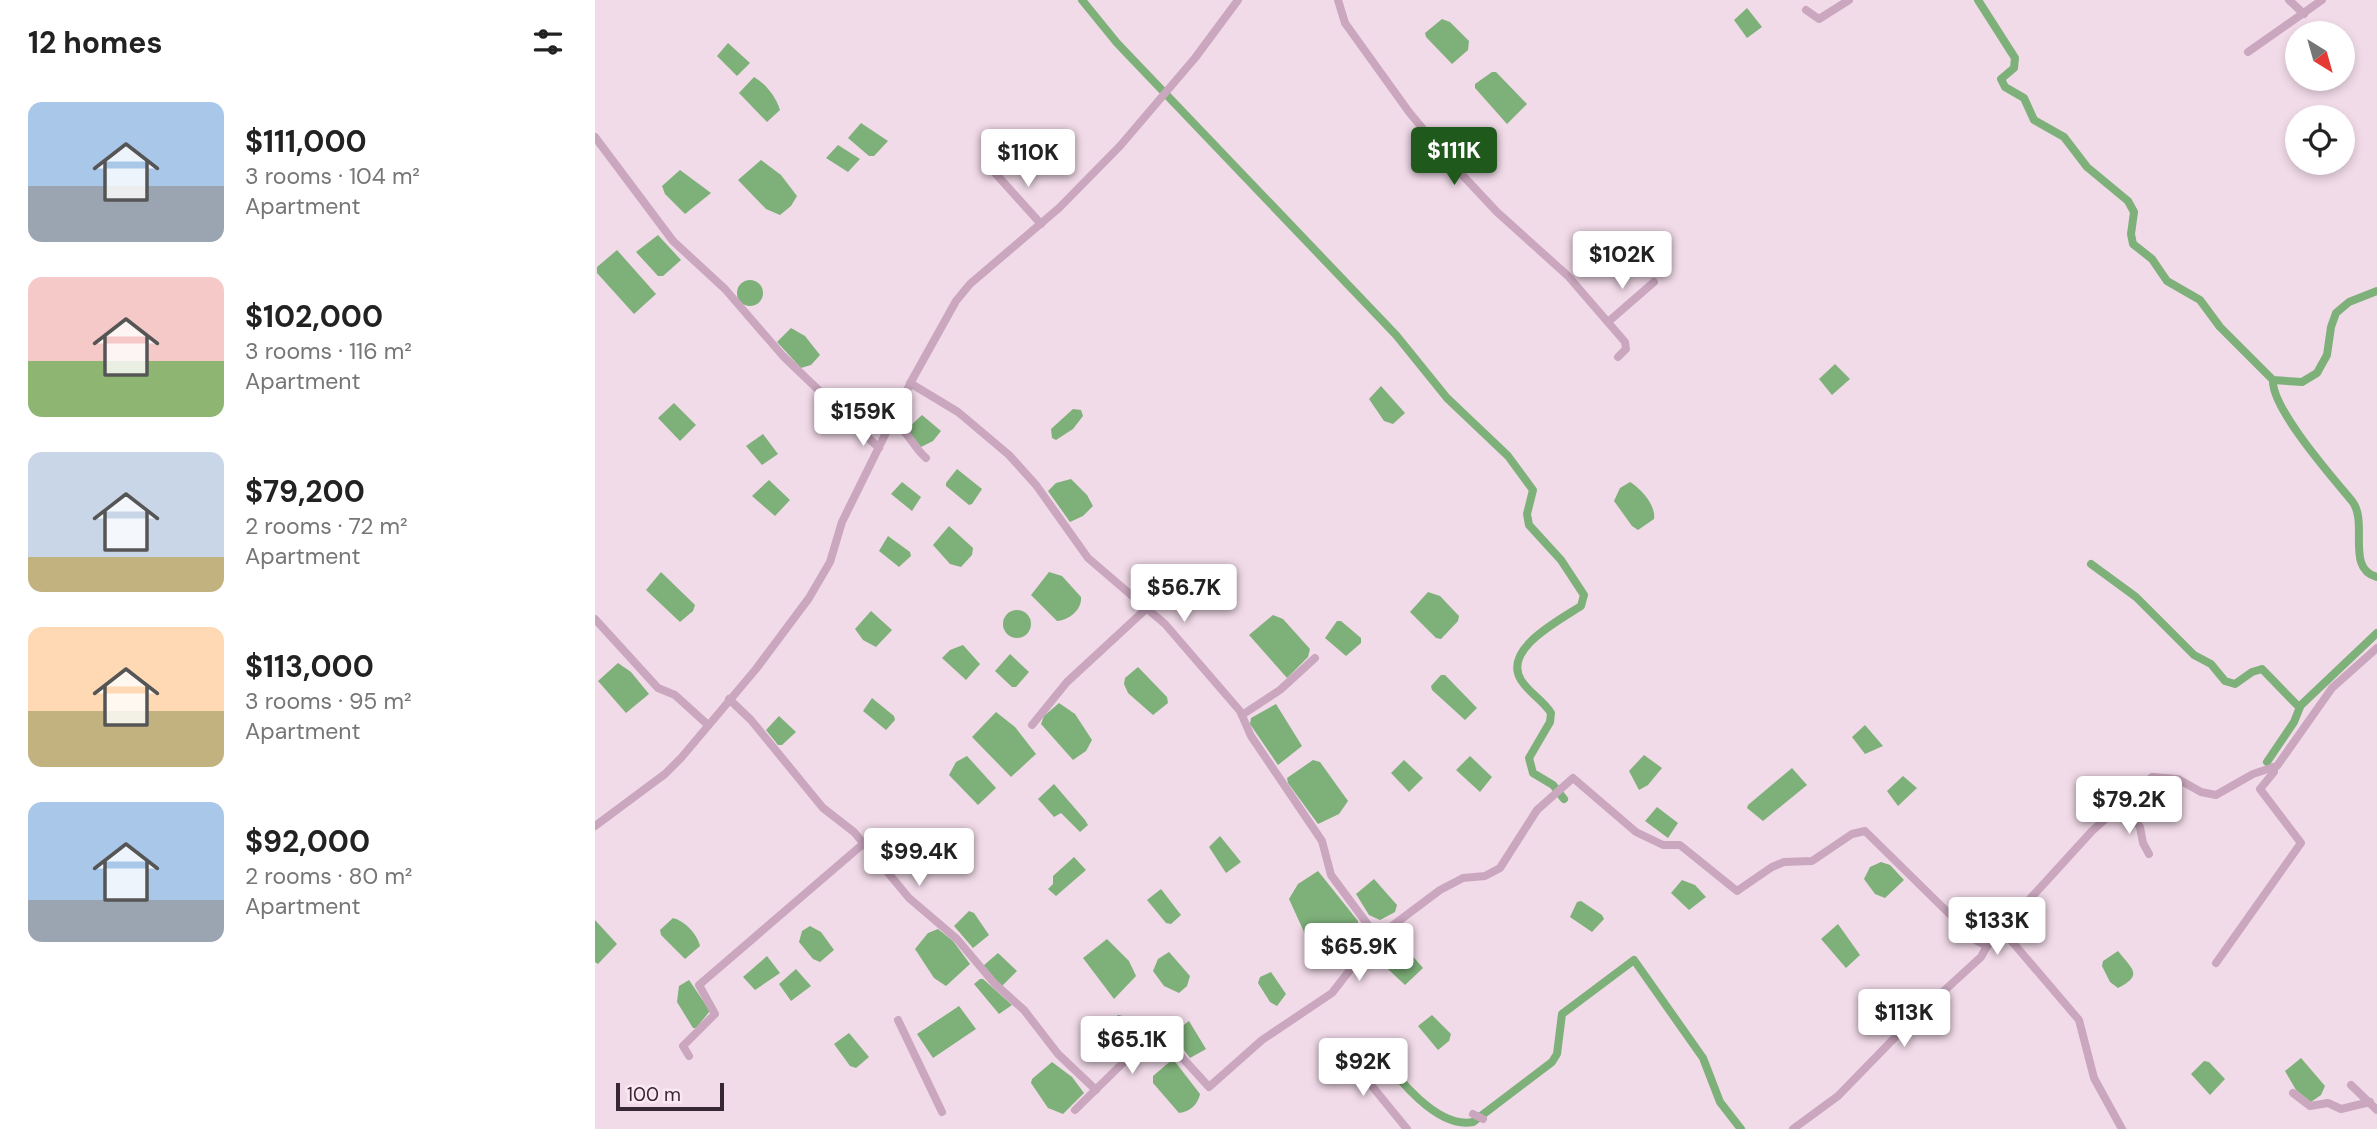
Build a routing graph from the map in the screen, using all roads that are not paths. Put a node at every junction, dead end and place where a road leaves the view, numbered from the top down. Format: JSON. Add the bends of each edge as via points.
{"nodes":[{"id":1,"x":1238,"y":0,"type":"edge"},
{"id":2,"x":1338,"y":0,"type":"edge"},
{"id":3,"x":1849,"y":0,"type":"edge"},
{"id":4,"x":2289,"y":0,"type":"edge"},
{"id":5,"x":2322,"y":0,"type":"edge"},
{"id":6,"x":1806,"y":10,"type":"dead end"},
{"id":7,"x":2304,"y":14,"type":"junction"},
{"id":8,"x":2248,"y":52,"type":"dead end"},
{"id":9,"x":595,"y":137,"type":"edge"},
{"id":10,"x":996,"y":174,"type":"dead end"},
{"id":11,"x":1041,"y":223,"type":"junction"},
{"id":12,"x":1654,"y":282,"type":"dead end"},
{"id":13,"x":1608,"y":322,"type":"junction"},
{"id":14,"x":1618,"y":357,"type":"dead end"},
{"id":15,"x":910,"y":383,"type":"junction"},
{"id":16,"x":892,"y":422,"type":"junction"},
{"id":17,"x":879,"y":448,"type":"junction"},
{"id":18,"x":926,"y":458,"type":"dead end"},
{"id":19,"x":1146,"y":609,"type":"junction"},
{"id":20,"x":595,"y":620,"type":"edge"},
{"id":21,"x":2377,"y":648,"type":"edge"},
{"id":22,"x":1315,"y":657,"type":"dead end"},
{"id":23,"x":729,"y":699,"type":"junction"},
{"id":24,"x":1242,"y":715,"type":"junction"},
{"id":25,"x":708,"y":725,"type":"junction"},
{"id":26,"x":1032,"y":725,"type":"dead end"},
{"id":27,"x":2274,"y":767,"type":"junction"},
{"id":28,"x":2123,"y":803,"type":"junction"},
{"id":29,"x":595,"y":825,"type":"edge"},
{"id":30,"x":863,"y":844,"type":"junction"},
{"id":31,"x":2149,"y":854,"type":"dead end"},
{"id":32,"x":2003,"y":931,"type":"junction"},
{"id":33,"x":1377,"y":937,"type":"junction"},
{"id":34,"x":1987,"y":946,"type":"junction"},
{"id":35,"x":2216,"y":963,"type":"dead end"},
{"id":36,"x":898,"y":1020,"type":"dead end"},
{"id":37,"x":1173,"y":1021,"type":"dead end"},
{"id":38,"x":1159,"y":1032,"type":"junction"},
{"id":39,"x":689,"y":1056,"type":"dead end"},
{"id":40,"x":1392,"y":1057,"type":"dead end"},
{"id":41,"x":2351,"y":1085,"type":"dead end"},
{"id":42,"x":1096,"y":1090,"type":"junction"},
{"id":43,"x":2293,"y":1093,"type":"dead end"},
{"id":44,"x":2370,"y":1102,"type":"junction"},
{"id":45,"x":1075,"y":1110,"type":"dead end"},
{"id":46,"x":2377,"y":1110,"type":"edge"},
{"id":47,"x":942,"y":1112,"type":"dead end"},
{"id":48,"x":1473,"y":1114,"type":"dead end"},
{"id":49,"x":1483,"y":1119,"type":"dead end"},
{"id":50,"x":1407,"y":1129,"type":"edge"},
{"id":51,"x":1793,"y":1129,"type":"edge"},
{"id":52,"x":2122,"y":1129,"type":"edge"}],
"edges":[{"from":1,"to":11,"type":"street","via":[[1121,146]]},
{"from":2,"to":13,"type":"street","via":[[1345,23],[1436,145]]},
{"from":3,"to":6,"type":"street","via":[[1819,19]]},
{"from":4,"to":7,"type":"street"},
{"from":5,"to":7,"type":"street"},
{"from":7,"to":8,"type":"street"},
{"from":9,"to":17,"type":"street","via":[[673,241]]},
{"from":10,"to":11,"type":"street"},
{"from":11,"to":15,"type":"street","via":[[970,284],[950,310]]},
{"from":12,"to":13,"type":"street"},
{"from":13,"to":14,"type":"street","via":[[1627,346]]},
{"from":15,"to":16,"type":"street"},
{"from":15,"to":19,"type":"street","via":[[958,412],[1009,455],[1088,558]]},
{"from":16,"to":17,"type":"street"},
{"from":16,"to":18,"type":"street"},
{"from":17,"to":23,"type":"street","via":[[810,598]]},
{"from":19,"to":24,"type":"street","via":[[1173,633]]},
{"from":19,"to":26,"type":"street","via":[[1067,682]]},
{"from":20,"to":25,"type":"street","via":[[658,688],[675,695]]},
{"from":21,"to":27,"type":"street","via":[[2332,688]]},
{"from":22,"to":24,"type":"street","via":[[1280,690]]},
{"from":23,"to":25,"type":"street"},
{"from":23,"to":30,"type":"street","via":[[818,803]]},
{"from":24,"to":33,"type":"street","via":[[1251,736],[1322,841],[1331,875]]},
{"from":25,"to":29,"type":"street","via":[[666,774]]},
{"from":27,"to":28,"type":"street","via":[[2216,795],[2178,779],[2152,777]]},
{"from":27,"to":35,"type":"street","via":[[2260,789],[2301,843]]},
{"from":28,"to":31,"type":"street","via":[[2140,827]]},
{"from":28,"to":32,"type":"street"},
{"from":30,"to":39,"type":"street","via":[[699,985],[715,1014],[683,1046]]},
{"from":30,"to":42,"type":"street"},
{"from":32,"to":34,"type":"street"},
{"from":32,"to":52,"type":"street","via":[[2079,1020],[2094,1078]]},
{"from":33,"to":34,"type":"street","via":[[1454,882],[1500,868],[1530,820],[1573,778],[1636,832],[1663,845],[1680,845],[1737,891],[1772,867],[1812,861],[1865,831]]},
{"from":33,"to":38,"type":"street","via":[[1360,950],[1332,993],[1262,1040],[1209,1087]]},
{"from":34,"to":51,"type":"street","via":[[1838,1096]]},
{"from":36,"to":47,"type":"street"},
{"from":37,"to":38,"type":"street"},
{"from":38,"to":42,"type":"street"},
{"from":40,"to":50,"type":"street","via":[[1367,1080]]},
{"from":41,"to":44,"type":"street"},
{"from":42,"to":45,"type":"street"},
{"from":43,"to":44,"type":"street","via":[[2310,1106],[2328,1103],[2341,1109]]},
{"from":44,"to":46,"type":"street"},
{"from":48,"to":49,"type":"street"}]}
